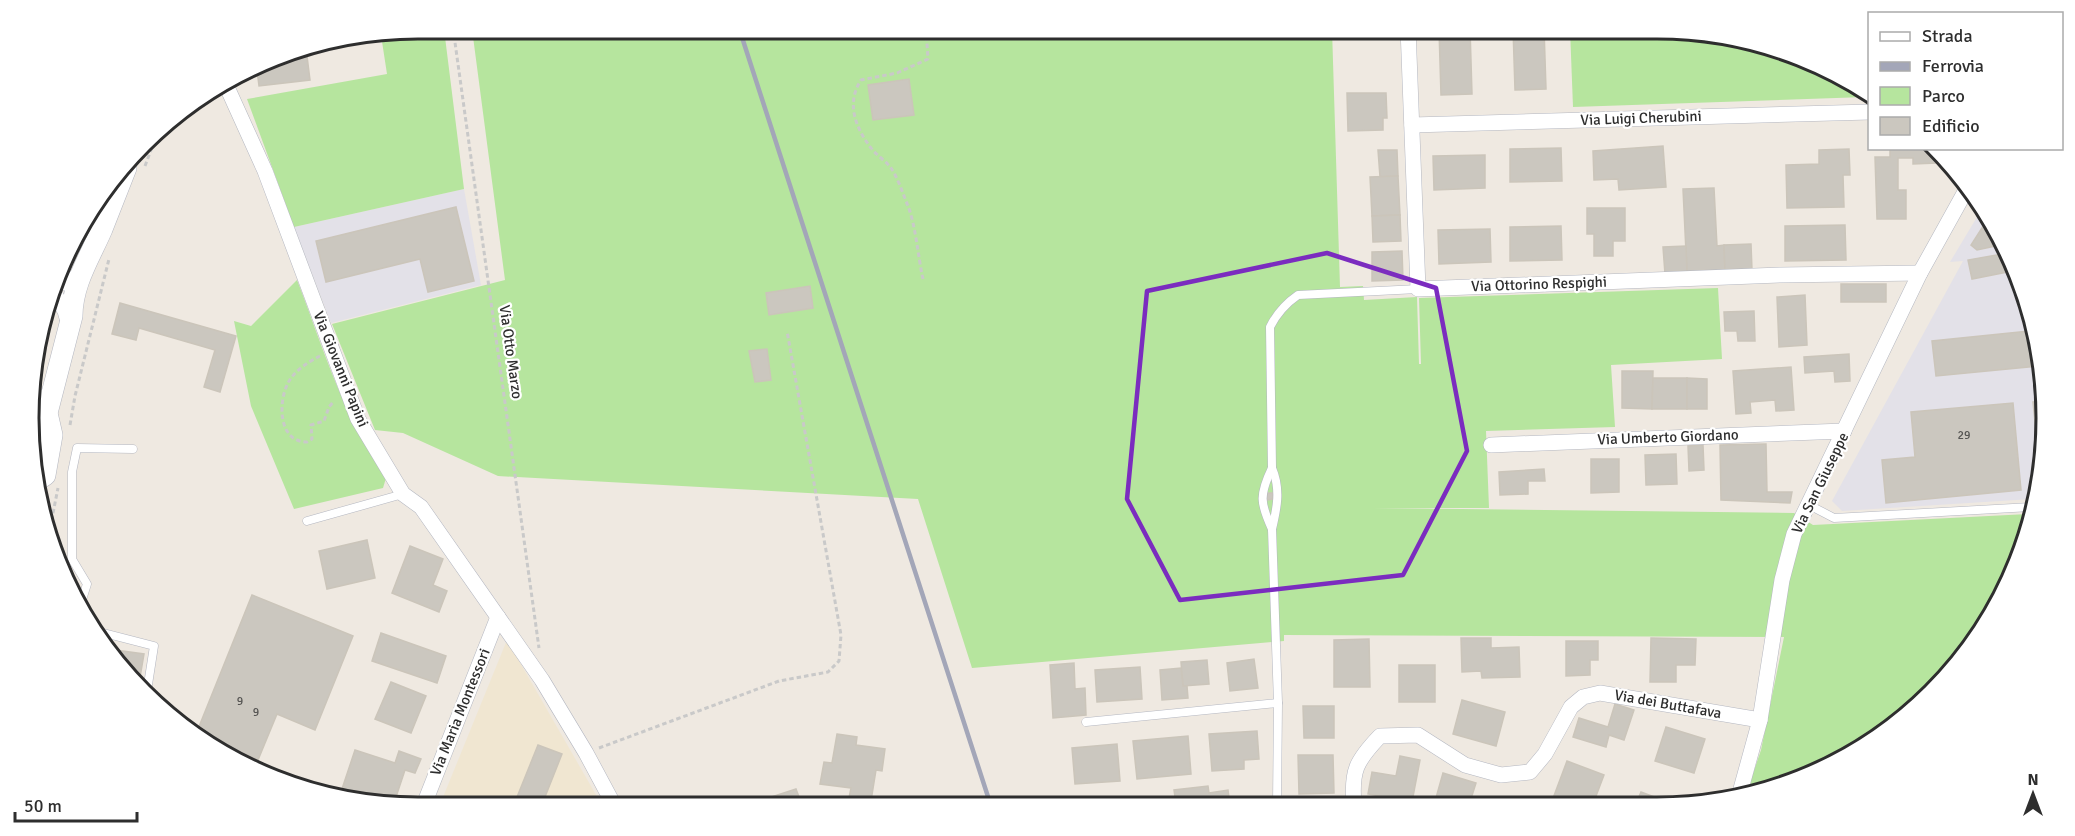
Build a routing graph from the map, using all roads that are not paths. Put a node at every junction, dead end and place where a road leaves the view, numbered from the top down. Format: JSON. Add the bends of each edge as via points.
{"nodes":[{"id":1,"x":1408,"y":39,"type":"edge"},
{"id":2,"x":228,"y":90,"type":"edge"},
{"id":3,"x":1868,"y":112,"type":"edge"},
{"id":4,"x":1412,"y":125,"type":"junction"},
{"id":5,"x":135,"y":169,"type":"edge"},
{"id":6,"x":1963,"y":195,"type":"edge"},
{"id":7,"x":101,"y":230,"type":"junction"},
{"id":8,"x":81,"y":272,"type":"junction"},
{"id":9,"x":1920,"y":273,"type":"junction"},
{"id":10,"x":64,"y":283,"type":"edge"},
{"id":11,"x":1418,"y":289,"type":"junction"},
{"id":12,"x":58,"y":299,"type":"edge"},
{"id":13,"x":70,"y":320,"type":"junction"},
{"id":14,"x":44,"y":402,"type":"edge"},
{"id":15,"x":1845,"y":430,"type":"junction"},
{"id":16,"x":1491,"y":445,"type":"dead end"},
{"id":17,"x":133,"y":449,"type":"dead end"},
{"id":18,"x":1272,"y":468,"type":"junction"},
{"id":19,"x":43,"y":476,"type":"edge"},
{"id":20,"x":404,"y":494,"type":"junction"},
{"id":21,"x":1809,"y":505,"type":"junction"},
{"id":22,"x":2025,"y":507,"type":"edge"},
{"id":23,"x":307,"y":521,"type":"dead end"},
{"id":24,"x":1272,"y":529,"type":"junction"},
{"id":25,"x":83,"y":596,"type":"edge"},
{"id":26,"x":498,"y":617,"type":"junction"},
{"id":27,"x":106,"y":634,"type":"edge"},
{"id":28,"x":148,"y":684,"type":"edge"},
{"id":29,"x":1278,"y":704,"type":"junction"},
{"id":30,"x":1760,"y":720,"type":"junction"},
{"id":31,"x":1086,"y":722,"type":"dead end"},
{"id":32,"x":1741,"y":787,"type":"edge"},
{"id":33,"x":427,"y":797,"type":"edge"},
{"id":34,"x":610,"y":797,"type":"edge"},
{"id":35,"x":1278,"y":797,"type":"edge"},
{"id":36,"x":1354,"y":797,"type":"edge"}],
"edges":[{"from":1,"to":4,"type":"street"},
{"from":2,"to":20,"type":"street","name":"Via Giovanni Papini","via":[[265,171],[358,419]]},
{"from":3,"to":4,"type":"street","name":"Via Luigi Cherubini"},
{"from":4,"to":11,"type":"street"},
{"from":5,"to":7,"type":"main road"},
{"from":6,"to":9,"type":"street","name":"Via San Giuseppe"},
{"from":7,"to":8,"type":"main road"},
{"from":7,"to":13,"type":"main road","via":[[89,283],[80,309]]},
{"from":8,"to":10,"type":"street"},
{"from":8,"to":13,"type":"main road"},
{"from":9,"to":11,"type":"street","name":"Via Ottorino Respighi"},
{"from":9,"to":15,"type":"street","name":"Via San Giuseppe"},
{"from":11,"to":18,"type":"lane","via":[[1298,296],[1275,316],[1270,327]]},
{"from":12,"to":13,"type":"street"},
{"from":13,"to":14,"type":"main road"},
{"from":14,"to":19,"type":"main road","via":[[52,435]]},
{"from":15,"to":16,"type":"street","name":"Via Umberto Giordano"},
{"from":15,"to":21,"type":"street","name":"Via San Giuseppe"},
{"from":17,"to":25,"type":"lane","via":[[77,448],[72,472],[72,559],[87,584]]},
{"from":18,"to":24,"type":"lane","via":[[1278,481]]},
{"from":18,"to":24,"type":"lane","via":[[1262,488],[1263,510]]},
{"from":20,"to":23,"type":"lane"},
{"from":20,"to":26,"type":"street","name":"Via Giovanni Papini","via":[[422,507]]},
{"from":21,"to":22,"type":"lane","via":[[1834,518]]},
{"from":21,"to":30,"type":"street","name":"Via San Giuseppe","via":[[1794,534],[1782,580]]},
{"from":24,"to":29,"type":"lane"},
{"from":26,"to":33,"type":"street","name":"Via Maria Montessori"},
{"from":26,"to":34,"type":"street","name":"Via Giovanni Papini","via":[[542,680]]},
{"from":27,"to":28,"type":"lane","via":[[154,646]]},
{"from":29,"to":31,"type":"lane"},
{"from":29,"to":35,"type":"lane"},
{"from":30,"to":32,"type":"street","name":"Via San Giuseppe"},
{"from":30,"to":36,"type":"street","name":"Via dei Buttafava","via":[[1600,693],[1584,697],[1571,707],[1545,754],[1530,772],[1501,775],[1465,765],[1418,735],[1380,736],[1355,769]]}]}
